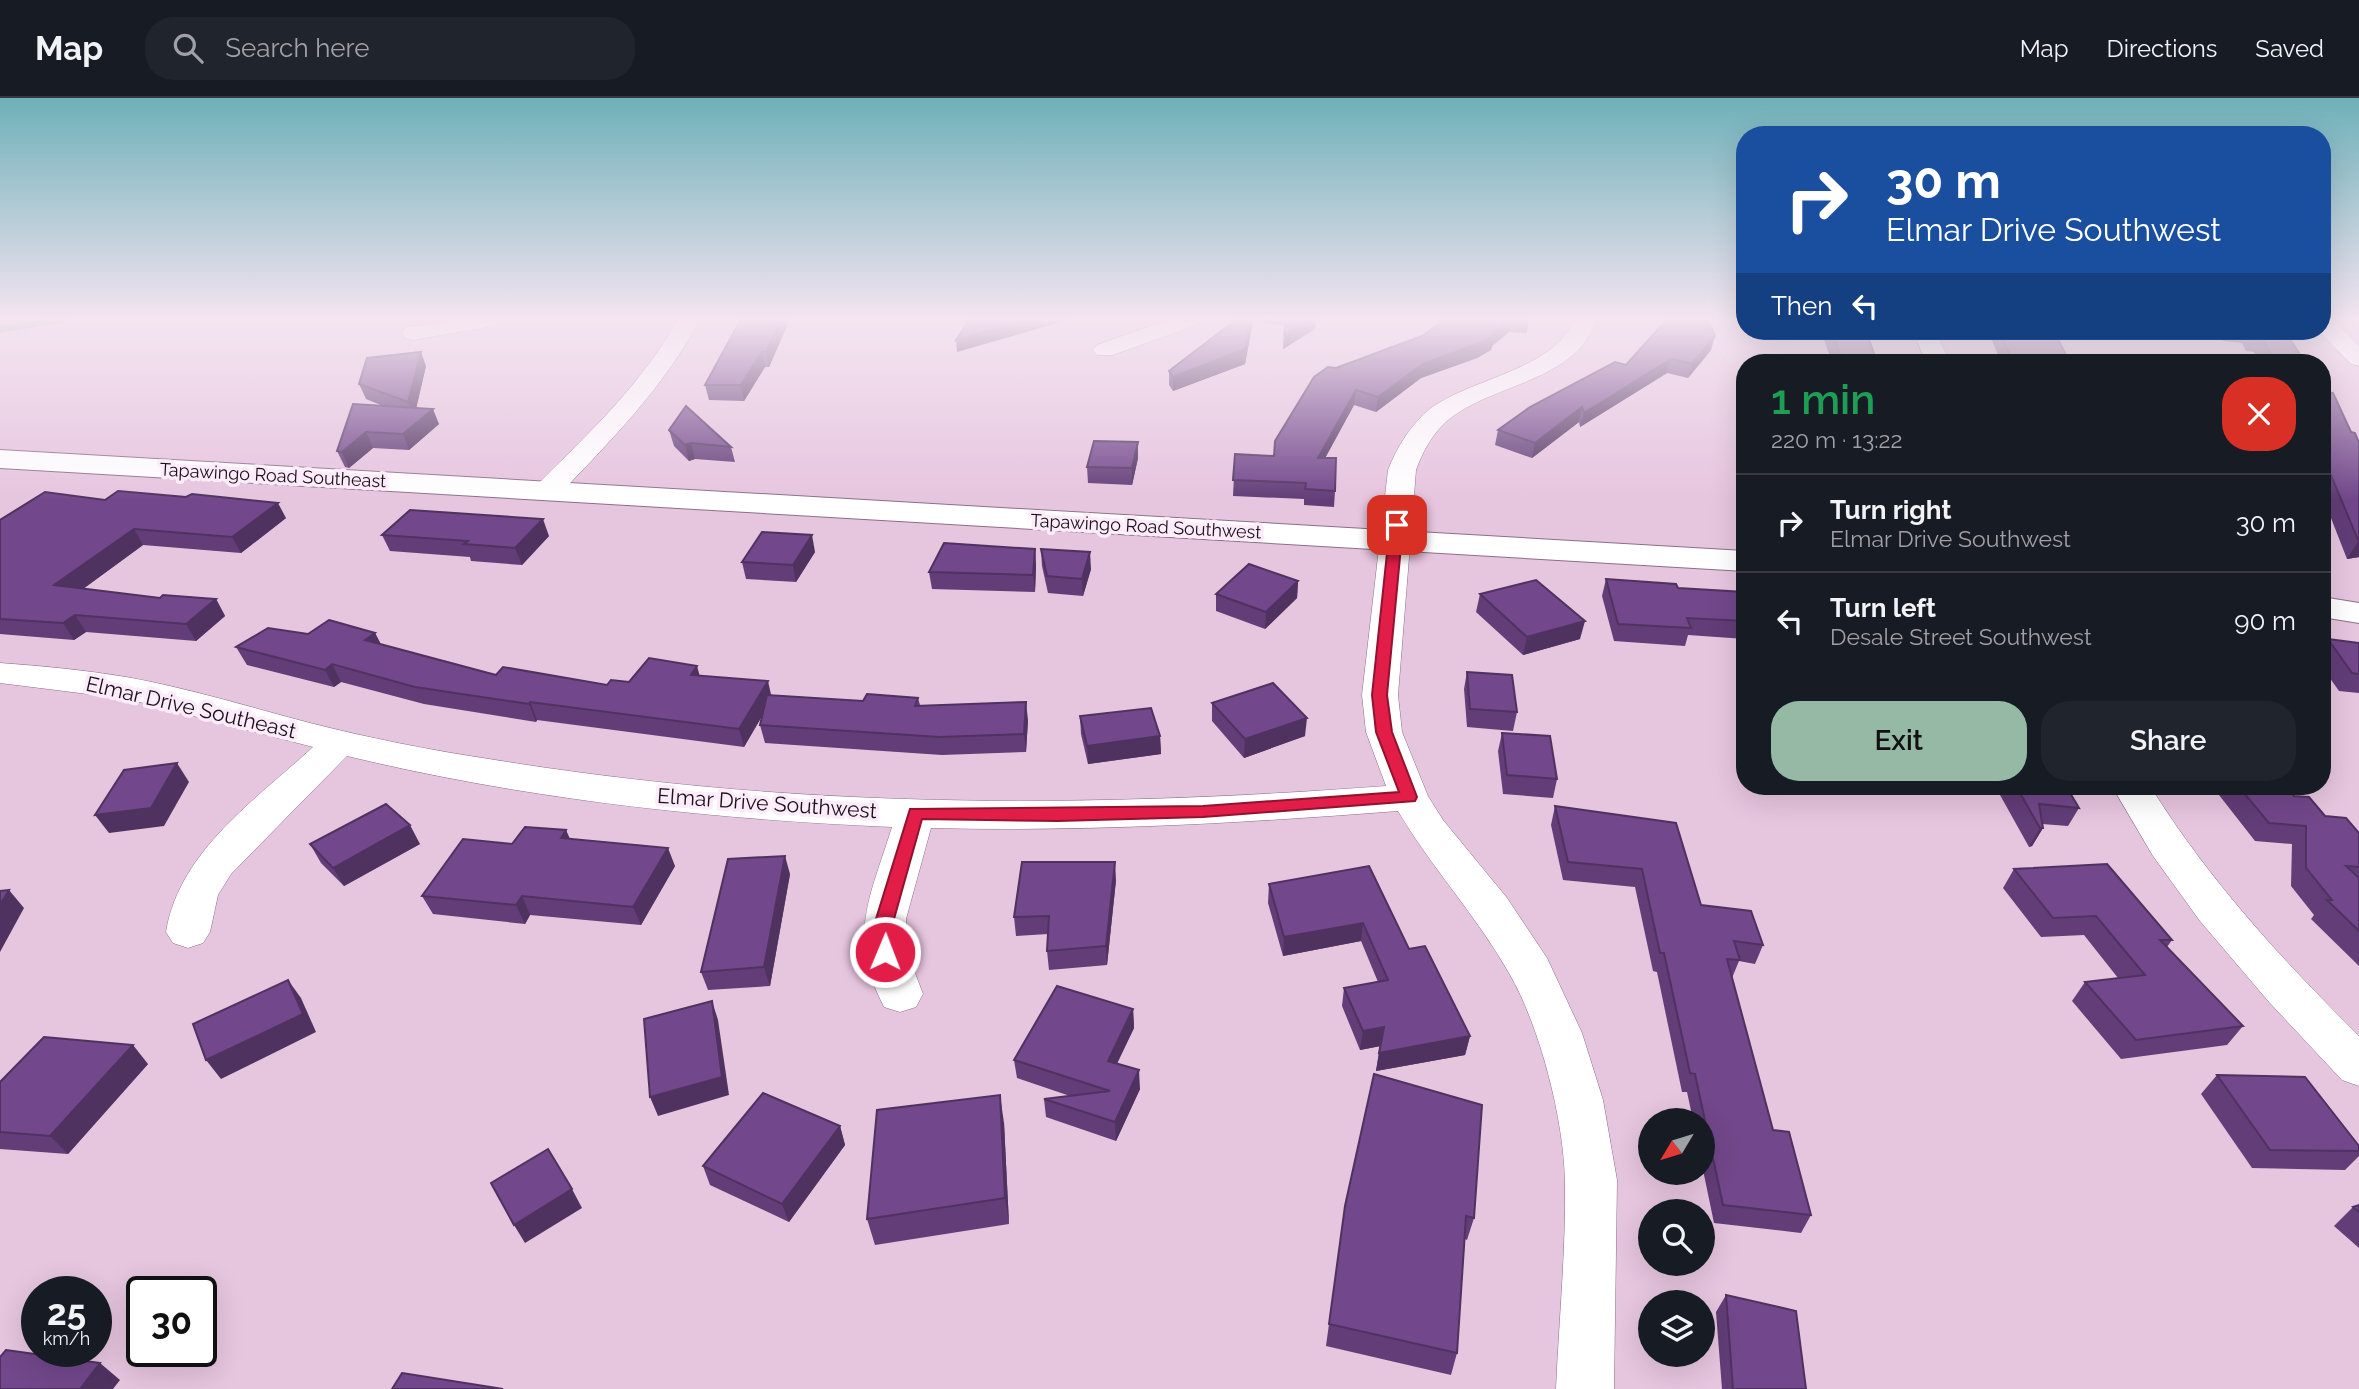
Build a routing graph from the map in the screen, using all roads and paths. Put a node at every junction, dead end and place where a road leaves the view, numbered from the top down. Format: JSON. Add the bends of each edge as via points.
{"nodes":[{"id":1,"x":651,"y":379,"type":"edge"},
{"id":2,"x":1508,"y":379,"type":"edge"},
{"id":3,"x":0,"y":460,"type":"edge"},
{"id":4,"x":547,"y":491,"type":"junction"},
{"id":5,"x":1395,"y":540,"type":"junction"},
{"id":6,"x":1736,"y":560,"type":"edge"},
{"id":7,"x":2331,"y":608,"type":"edge"},
{"id":8,"x":2359,"y":612,"type":"edge"},
{"id":9,"x":0,"y":673,"type":"edge"},
{"id":10,"x":340,"y":742,"type":"junction"},
{"id":11,"x":2137,"y":795,"type":"edge"},
{"id":12,"x":1409,"y":797,"type":"junction"},
{"id":13,"x":916,"y":813,"type":"junction"},
{"id":14,"x":188,"y":932,"type":"dead end"},
{"id":15,"x":900,"y":994,"type":"dead end"},
{"id":16,"x":2359,"y":1066,"type":"edge"},
{"id":17,"x":1586,"y":1389,"type":"edge"}],
"edges":[{"from":1,"to":4,"type":"street"},
{"from":2,"to":5,"type":"street","via":[[1465,398],[1422,431],[1402,470]]},
{"from":3,"to":4,"type":"street","name":"Tapawingo Road Southeast"},
{"from":4,"to":5,"type":"street","name":"Tapawingo Road Southwest"},
{"from":5,"to":6,"type":"street","name":"Tapawingo Road Southwest"},
{"from":5,"to":12,"type":"street","via":[[1380,695],[1384,732]]},
{"from":7,"to":8,"type":"street"},
{"from":9,"to":10,"type":"street","name":"Elmar Drive Southeast","via":[[131,689]]},
{"from":10,"to":13,"type":"street","name":"Elmar Drive Southwest","via":[[586,787],[711,801]]},
{"from":10,"to":14,"type":"street","via":[[219,858],[200,887],[188,917]]},
{"from":11,"to":16,"type":"street","via":[[2172,853],[2230,929]]},
{"from":12,"to":13,"type":"street","name":"Elmar Drive Southwest","via":[[1203,812]]},
{"from":12,"to":17,"type":"street","via":[[1429,830],[1492,908],[1531,970],[1559,1033],[1579,1100],[1591,1180]]},
{"from":13,"to":15,"type":"street","via":[[885,919],[885,952]]}]}
